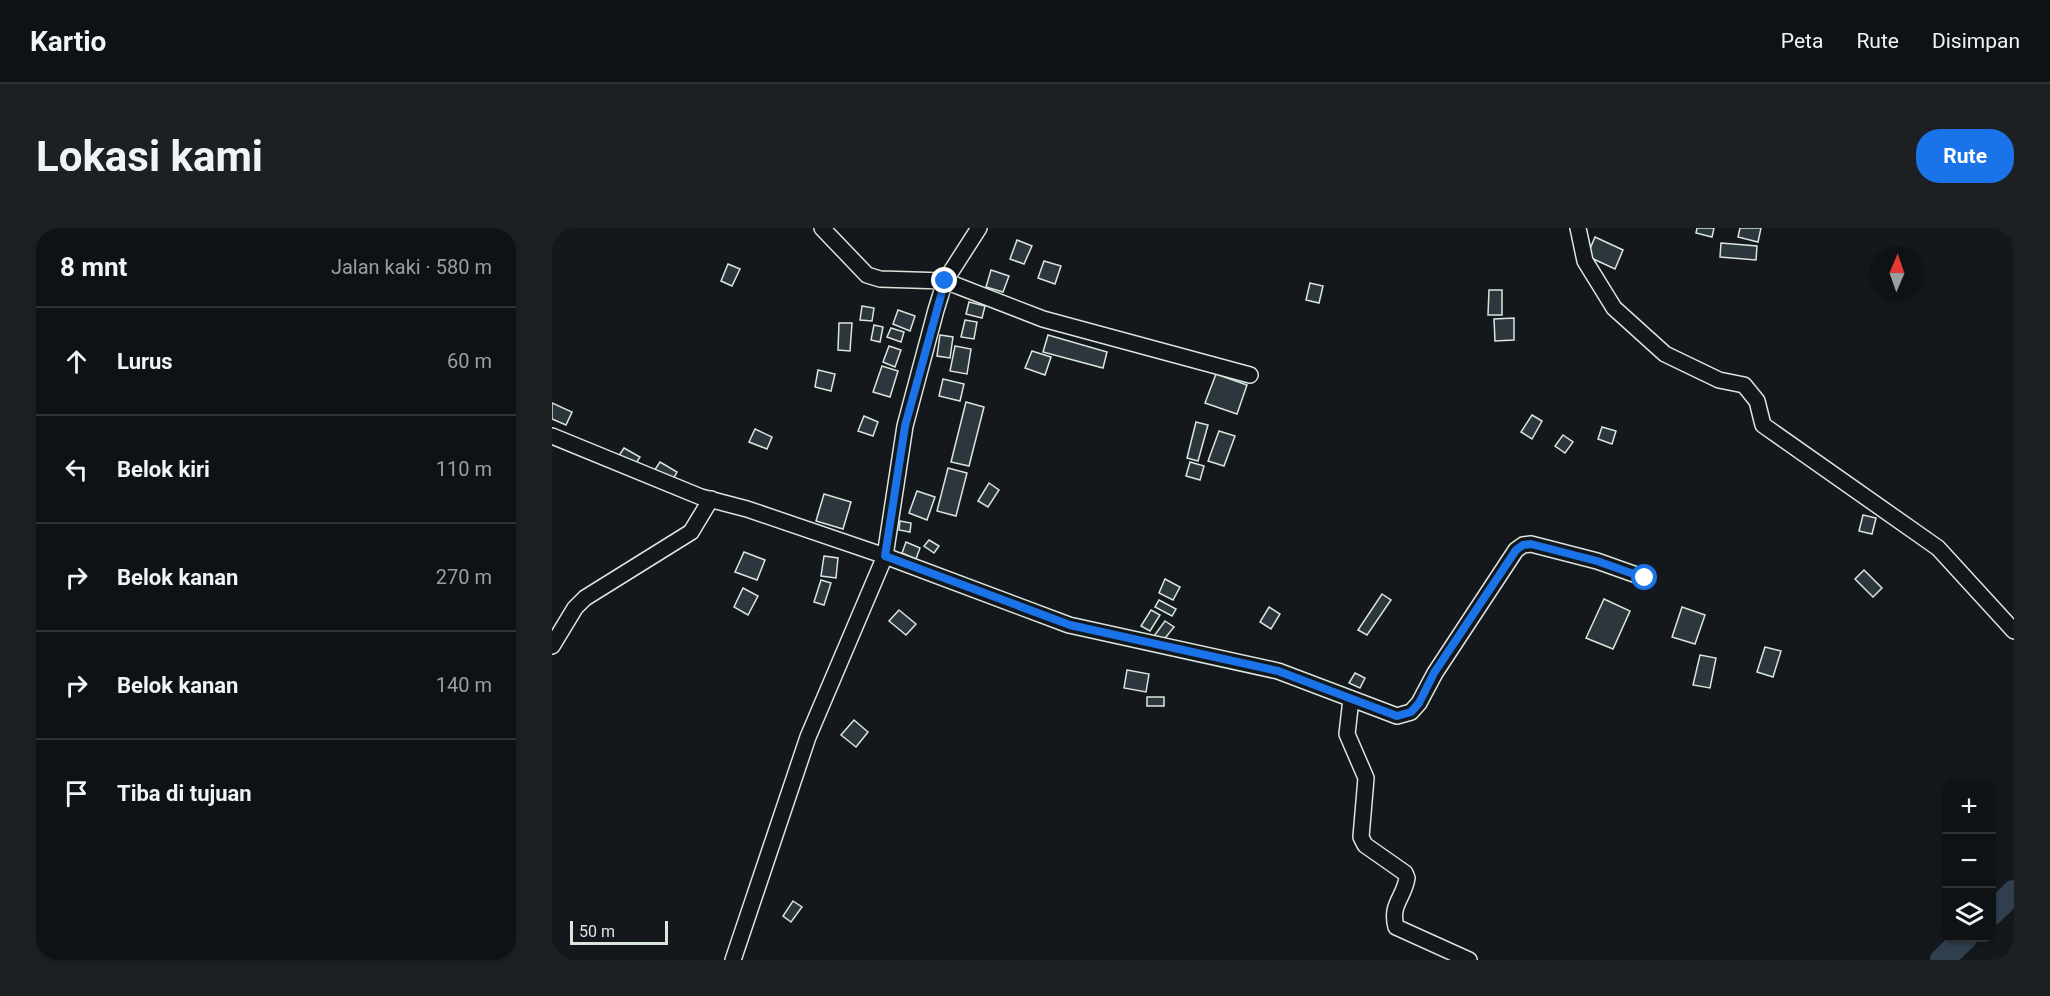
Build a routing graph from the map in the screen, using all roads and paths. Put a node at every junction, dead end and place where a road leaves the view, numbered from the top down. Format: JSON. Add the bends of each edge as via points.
{"nodes":[{"id":1,"x":822,"y":228,"type":"edge"},
{"id":2,"x":979,"y":228,"type":"edge"},
{"id":3,"x":1578,"y":228,"type":"edge"},
{"id":4,"x":945,"y":281,"type":"junction"},
{"id":5,"x":1250,"y":375,"type":"dead end"},
{"id":6,"x":552,"y":436,"type":"edge"},
{"id":7,"x":711,"y":499,"type":"junction"},
{"id":8,"x":885,"y":556,"type":"junction"},
{"id":9,"x":1645,"y":578,"type":"dead end"},
{"id":10,"x":2014,"y":631,"type":"edge"},
{"id":11,"x":552,"y":646,"type":"edge"},
{"id":12,"x":1351,"y":699,"type":"junction"},
{"id":13,"x":733,"y":960,"type":"edge"},
{"id":14,"x":1469,"y":960,"type":"edge"}],
"edges":[{"from":1,"to":4,"type":"street","via":[[867,275]]},
{"from":2,"to":4,"type":"street"},
{"from":3,"to":10,"type":"street","via":[[1585,261],[1614,308],[1636,330],[1665,354],[1692,369],[1744,385],[1757,400],[1763,425],[1938,548]]},
{"from":4,"to":5,"type":"street","via":[[1043,319]]},
{"from":4,"to":8,"type":"street","via":[[905,426]]},
{"from":6,"to":7,"type":"street"},
{"from":7,"to":8,"type":"street"},
{"from":7,"to":11,"type":"street","via":[[691,532],[575,608]]},
{"from":8,"to":12,"type":"street","via":[[1070,625],[1278,671]]},
{"from":8,"to":13,"type":"street","via":[[808,737]]},
{"from":9,"to":12,"type":"street","via":[[1597,561],[1523,545],[1471,616],[1411,712],[1397,716]]},
{"from":12,"to":14,"type":"street","via":[[1347,734],[1366,778],[1361,837],[1365,845],[1407,878],[1396,903],[1396,927]]}]}
